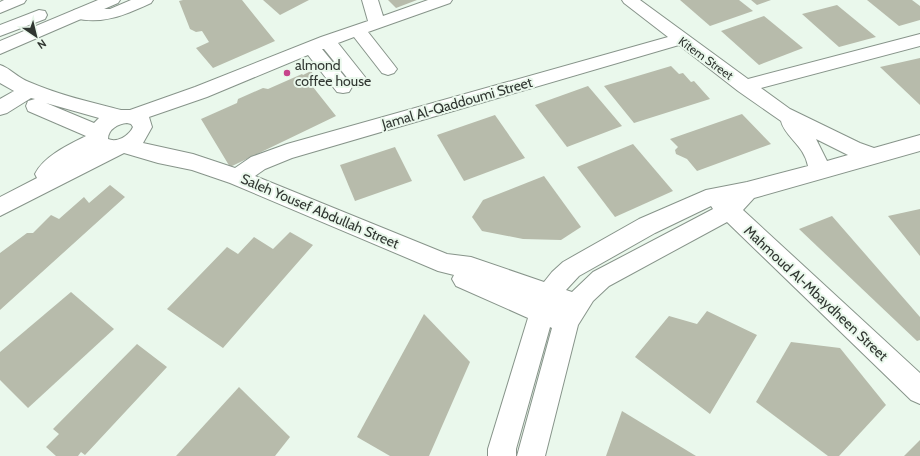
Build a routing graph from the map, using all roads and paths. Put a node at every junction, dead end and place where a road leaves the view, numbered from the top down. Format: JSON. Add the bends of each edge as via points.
{"nodes":[{"id":1,"x":18,"y":0,"type":"edge"},
{"id":2,"x":36,"y":0,"type":"edge"},
{"id":3,"x":112,"y":0,"type":"edge"},
{"id":4,"x":145,"y":0,"type":"edge"},
{"id":5,"x":370,"y":0,"type":"edge"},
{"id":6,"x":444,"y":0,"type":"edge"},
{"id":7,"x":630,"y":0,"type":"edge"},
{"id":8,"x":77,"y":7,"type":"edge"},
{"id":9,"x":0,"y":8,"type":"edge"},
{"id":10,"x":0,"y":15,"type":"edge"},
{"id":11,"x":378,"y":23,"type":"junction"},
{"id":12,"x":357,"y":30,"type":"junction"},
{"id":13,"x":681,"y":39,"type":"junction"},
{"id":14,"x":920,"y":40,"type":"edge"},
{"id":15,"x":320,"y":44,"type":"junction"},
{"id":16,"x":0,"y":47,"type":"edge"},
{"id":17,"x":388,"y":69,"type":"dead end"},
{"id":18,"x":0,"y":71,"type":"edge"},
{"id":19,"x":351,"y":84,"type":"dead end"},
{"id":20,"x":744,"y":86,"type":"junction"},
{"id":21,"x":15,"y":94,"type":"edge"},
{"id":22,"x":0,"y":108,"type":"edge"},
{"id":23,"x":783,"y":114,"type":"junction"},
{"id":24,"x":135,"y":123,"type":"junction"},
{"id":25,"x":109,"y":142,"type":"junction"},
{"id":26,"x":920,"y":143,"type":"edge"},
{"id":27,"x":874,"y":156,"type":"junction"},
{"id":28,"x":193,"y":162,"type":"junction"},
{"id":29,"x":819,"y":170,"type":"junction"},
{"id":30,"x":238,"y":177,"type":"junction"},
{"id":31,"x":721,"y":203,"type":"junction"},
{"id":32,"x":0,"y":207,"type":"edge"},
{"id":33,"x":546,"y":303,"type":"junction"},
{"id":34,"x":571,"y":313,"type":"junction"},
{"id":35,"x":920,"y":391,"type":"edge"},
{"id":36,"x":502,"y":456,"type":"edge"},
{"id":37,"x":531,"y":456,"type":"edge"}],
"edges":[{"from":1,"to":9,"type":"street"},
{"from":2,"to":10,"type":"street"},
{"from":3,"to":8,"type":"street"},
{"from":4,"to":8,"type":"street","via":[[112,14]]},
{"from":5,"to":11,"type":"street"},
{"from":6,"to":11,"type":"street"},
{"from":7,"to":13,"type":"street","name":"Kitem Street"},
{"from":8,"to":16,"type":"street"},
{"from":11,"to":12,"type":"street"},
{"from":12,"to":15,"type":"street"},
{"from":12,"to":17,"type":"street"},
{"from":13,"to":20,"type":"street","name":"Kitem Street"},
{"from":13,"to":30,"type":"street","name":"Jamal Al-Qaddoumi Street","via":[[287,152],[258,164]]},
{"from":14,"to":20,"type":"street"},
{"from":15,"to":19,"type":"street"},
{"from":15,"to":24,"type":"street","via":[[201,92]]},
{"from":18,"to":21,"type":"street","name":"Saleh Yousef Abdullah Street"},
{"from":20,"to":23,"type":"street","name":"Kitem Street"},
{"from":21,"to":22,"type":"street"},
{"from":21,"to":24,"type":"street","name":"Saleh Yousef Abdullah Street","via":[[79,106]]},
{"from":21,"to":25,"type":"street","name":"Saleh Yousef Abdullah Street"},
{"from":23,"to":27,"type":"street","name":"Kitem Street","via":[[853,149]]},
{"from":23,"to":29,"type":"street","name":"Kitem Street","via":[[810,145],[817,157]]},
{"from":24,"to":25,"type":"street","via":[[136,140]]},
{"from":24,"to":25,"type":"street","via":[[112,120],[103,126]]},
{"from":24,"to":28,"type":"street","name":"Saleh Yousef Abdullah Street"},
{"from":25,"to":28,"type":"street","name":"Saleh Yousef Abdullah Street","via":[[158,156]]},
{"from":25,"to":32,"type":"street","via":[[82,166],[34,187]]},
{"from":26,"to":27,"type":"street"},
{"from":27,"to":29,"type":"street"},
{"from":28,"to":30,"type":"street","name":"Saleh Yousef Abdullah Street"},
{"from":29,"to":31,"type":"street","via":[[748,191]]},
{"from":30,"to":33,"type":"street","name":"Saleh Yousef Abdullah Street","via":[[446,264],[463,278]]},
{"from":31,"to":33,"type":"street","via":[[647,226],[593,256],[571,269],[560,280]]},
{"from":31,"to":34,"type":"street","via":[[601,279],[588,289]]},
{"from":31,"to":35,"type":"street","name":"Mahmoud Al-Mbaydheen Street"},
{"from":33,"to":34,"type":"street","name":"Saleh Yousef Abdullah Street"},
{"from":33,"to":36,"type":"street"},
{"from":34,"to":37,"type":"street"}]}
